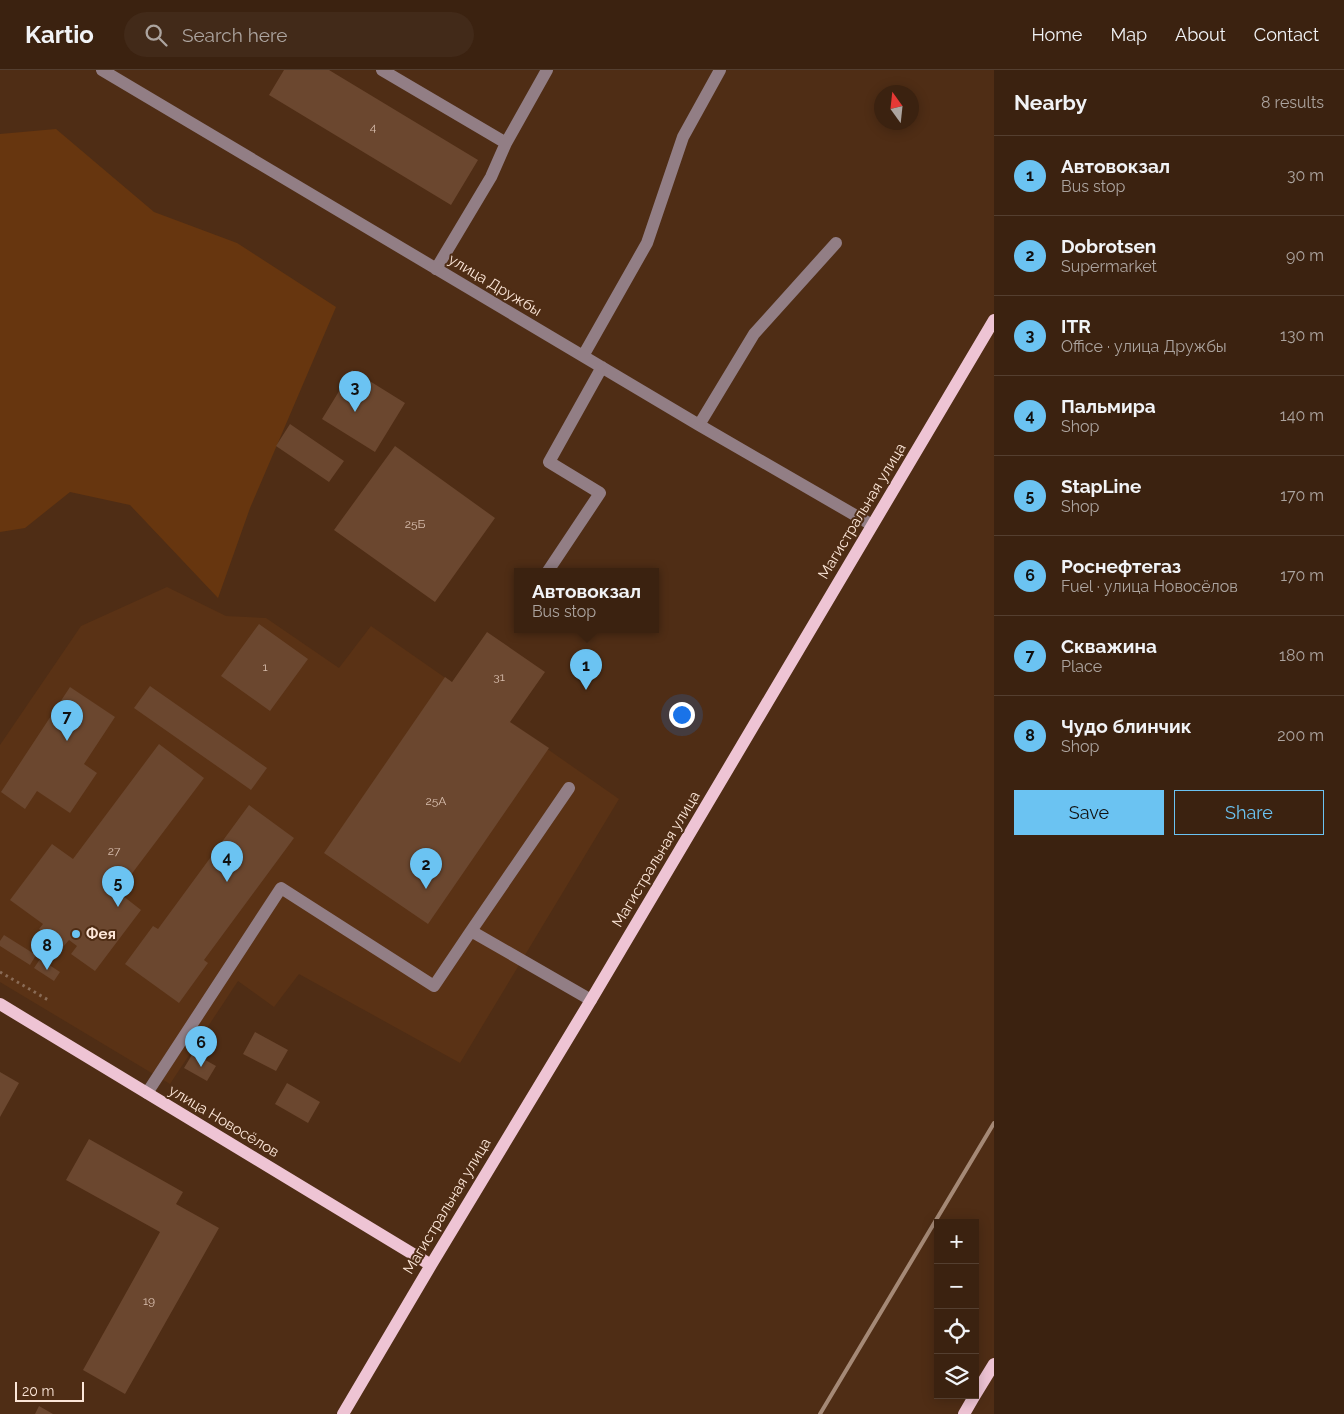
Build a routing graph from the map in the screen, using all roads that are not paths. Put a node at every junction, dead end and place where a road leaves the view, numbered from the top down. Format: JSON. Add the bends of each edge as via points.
{"nodes":[{"id":1,"x":102,"y":70,"type":"edge"},
{"id":2,"x":382,"y":70,"type":"edge"},
{"id":3,"x":547,"y":70,"type":"edge"},
{"id":4,"x":720,"y":70,"type":"edge"},
{"id":5,"x":506,"y":143,"type":"junction"},
{"id":6,"x":836,"y":243,"type":"dead end"},
{"id":7,"x":436,"y":269,"type":"junction"},
{"id":8,"x":994,"y":320,"type":"edge"},
{"id":9,"x":583,"y":356,"type":"junction"},
{"id":10,"x":602,"y":367,"type":"junction"},
{"id":11,"x":699,"y":425,"type":"junction"},
{"id":12,"x":872,"y":525,"type":"junction"},
{"id":13,"x":550,"y":568,"type":"edge"},
{"id":14,"x":569,"y":788,"type":"dead end"},
{"id":15,"x":471,"y":931,"type":"junction"},
{"id":16,"x":591,"y":1000,"type":"junction"},
{"id":17,"x":0,"y":1004,"type":"edge"},
{"id":18,"x":147,"y":1093,"type":"junction"},
{"id":19,"x":431,"y":1265,"type":"junction"},
{"id":20,"x":994,"y":1364,"type":"edge"},
{"id":21,"x":979,"y":1388,"type":"edge"},
{"id":22,"x":973,"y":1399,"type":"edge"},
{"id":23,"x":343,"y":1414,"type":"edge"},
{"id":24,"x":964,"y":1414,"type":"edge"}],
"edges":[{"from":1,"to":7,"type":"street","name":"улица Дружбы"},
{"from":2,"to":5,"type":"street"},
{"from":3,"to":5,"type":"street"},
{"from":4,"to":9,"type":"street","via":[[683,137],[647,243]]},
{"from":5,"to":7,"type":"street","via":[[491,177]]},
{"from":6,"to":11,"type":"street","via":[[754,334]]},
{"from":7,"to":9,"type":"street","name":"улица Дружбы"},
{"from":8,"to":12,"type":"main road","name":"Магистральная улица"},
{"from":9,"to":10,"type":"street","name":"улица Дружбы"},
{"from":10,"to":11,"type":"street","name":"улица Дружбы"},
{"from":10,"to":13,"type":"street","via":[[549,462],[600,493]]},
{"from":11,"to":12,"type":"street","name":"улица Дружбы"},
{"from":12,"to":16,"type":"main road","name":"Магистральная улица"},
{"from":14,"to":15,"type":"street"},
{"from":15,"to":16,"type":"street"},
{"from":15,"to":18,"type":"street","via":[[434,986],[281,888]]},
{"from":16,"to":19,"type":"main road","name":"Магистральная улица"},
{"from":17,"to":18,"type":"main road","name":"улица Новосёлов"},
{"from":18,"to":19,"type":"main road","name":"улица Новосёлов"},
{"from":19,"to":23,"type":"main road","name":"Магистральная улица"},
{"from":20,"to":21,"type":"main road"},
{"from":22,"to":24,"type":"main road"}]}
